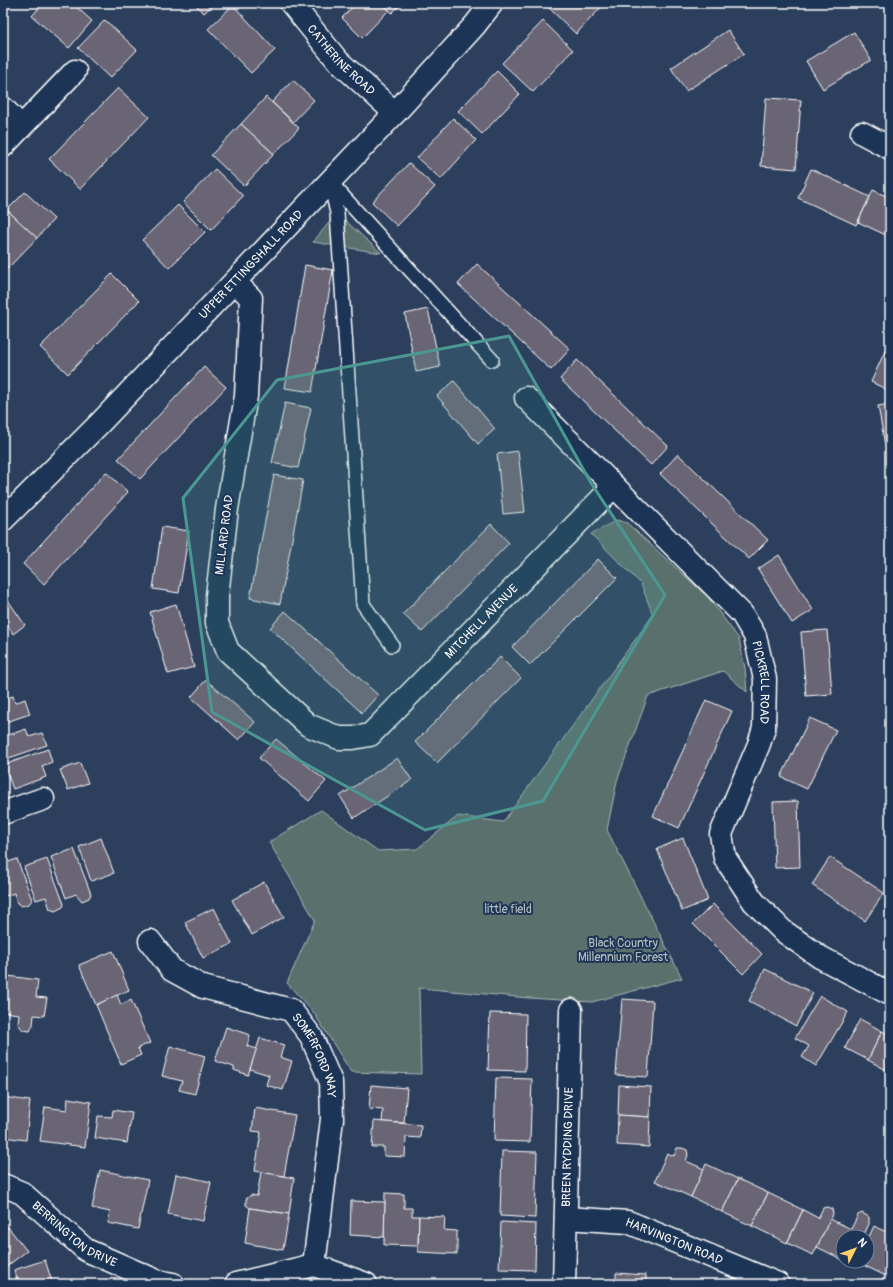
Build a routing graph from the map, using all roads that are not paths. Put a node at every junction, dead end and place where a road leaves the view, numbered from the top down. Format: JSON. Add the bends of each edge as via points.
{"nodes":[{"id":1,"x":291,"y":3,"type":"edge"},
{"id":2,"x":492,"y":3,"type":"edge"},
{"id":3,"x":75,"y":71,"type":"dead end"},
{"id":4,"x":3,"y":108,"type":"edge"},
{"id":5,"x":395,"y":113,"type":"junction"},
{"id":6,"x":22,"y":126,"type":"junction"},
{"id":7,"x":862,"y":133,"type":"dead end"},
{"id":8,"x":3,"y":146,"type":"edge"},
{"id":9,"x":890,"y":148,"type":"edge"},
{"id":10,"x":330,"y":182,"type":"junction"},
{"id":11,"x":235,"y":282,"type":"junction"},
{"id":12,"x":492,"y":360,"type":"dead end"},
{"id":13,"x":526,"y":398,"type":"dead end"},
{"id":14,"x":614,"y":486,"type":"junction"},
{"id":15,"x":3,"y":520,"type":"edge"},
{"id":16,"x":392,"y":645,"type":"dead end"},
{"id":17,"x":339,"y":738,"type":"joint"},
{"id":18,"x":43,"y":799,"type":"dead end"},
{"id":19,"x":3,"y":813,"type":"edge"},
{"id":20,"x":150,"y":941,"type":"dead end"},
{"id":21,"x":890,"y":994,"type":"edge"},
{"id":22,"x":571,"y":1010,"type":"dead end"},
{"id":23,"x":3,"y":1185,"type":"edge"},
{"id":24,"x":566,"y":1218,"type":"junction"},
{"id":25,"x":314,"y":1265,"type":"junction"},
{"id":26,"x":173,"y":1284,"type":"edge"},
{"id":27,"x":236,"y":1284,"type":"edge"},
{"id":28,"x":366,"y":1284,"type":"edge"},
{"id":29,"x":564,"y":1284,"type":"edge"},
{"id":30,"x":778,"y":1284,"type":"edge"}],
"edges":[{"from":1,"to":5,"type":"street","name":"CATHERINE ROAD","via":[[338,61]]},
{"from":2,"to":5,"type":"street","name":"UPPER ETTINGSHALL ROAD"},
{"from":3,"to":6,"type":"street"},
{"from":4,"to":6,"type":"street"},
{"from":5,"to":10,"type":"street","name":"UPPER ETTINGSHALL ROAD"},
{"from":6,"to":8,"type":"street"},
{"from":7,"to":9,"type":"street"},
{"from":10,"to":11,"type":"street","name":"UPPER ETTINGSHALL ROAD"},
{"from":10,"to":12,"type":"lane"},
{"from":10,"to":16,"type":"lane","via":[[337,213],[363,604]]},
{"from":11,"to":15,"type":"street","name":"UPPER ETTINGSHALL ROAD"},
{"from":11,"to":17,"type":"street","name":"MILLARD ROAD","via":[[251,298],[246,396],[227,509],[217,596],[217,623],[228,651],[308,725]]},
{"from":13,"to":14,"type":"street","name":"PICKRELL ROAD"},
{"from":14,"to":17,"type":"street","name":"MITCHELL AVENUE","via":[[370,735]]},
{"from":14,"to":21,"type":"street","name":"PICKRELL ROAD","via":[[742,614],[755,636],[764,679],[764,728],[760,744],[721,834],[725,858],[754,902],[783,931],[820,957]]},
{"from":18,"to":19,"type":"street"},
{"from":20,"to":25,"type":"street","name":"SOMERFORD WAY","via":[[172,970],[203,987],[291,1010],[311,1036],[331,1082],[332,1119]]},
{"from":22,"to":24,"type":"street","name":"BREEN RYDDING DRIVE"},
{"from":23,"to":26,"type":"street","name":"BERRINGTON DRIVE","via":[[22,1193],[86,1250],[157,1281]]},
{"from":24,"to":29,"type":"street","name":"BREEN RYDDING DRIVE"},
{"from":24,"to":30,"type":"street","name":"HARVINGTON ROAD","via":[[628,1222]]},
{"from":25,"to":27,"type":"street"},
{"from":25,"to":28,"type":"street"}]}
